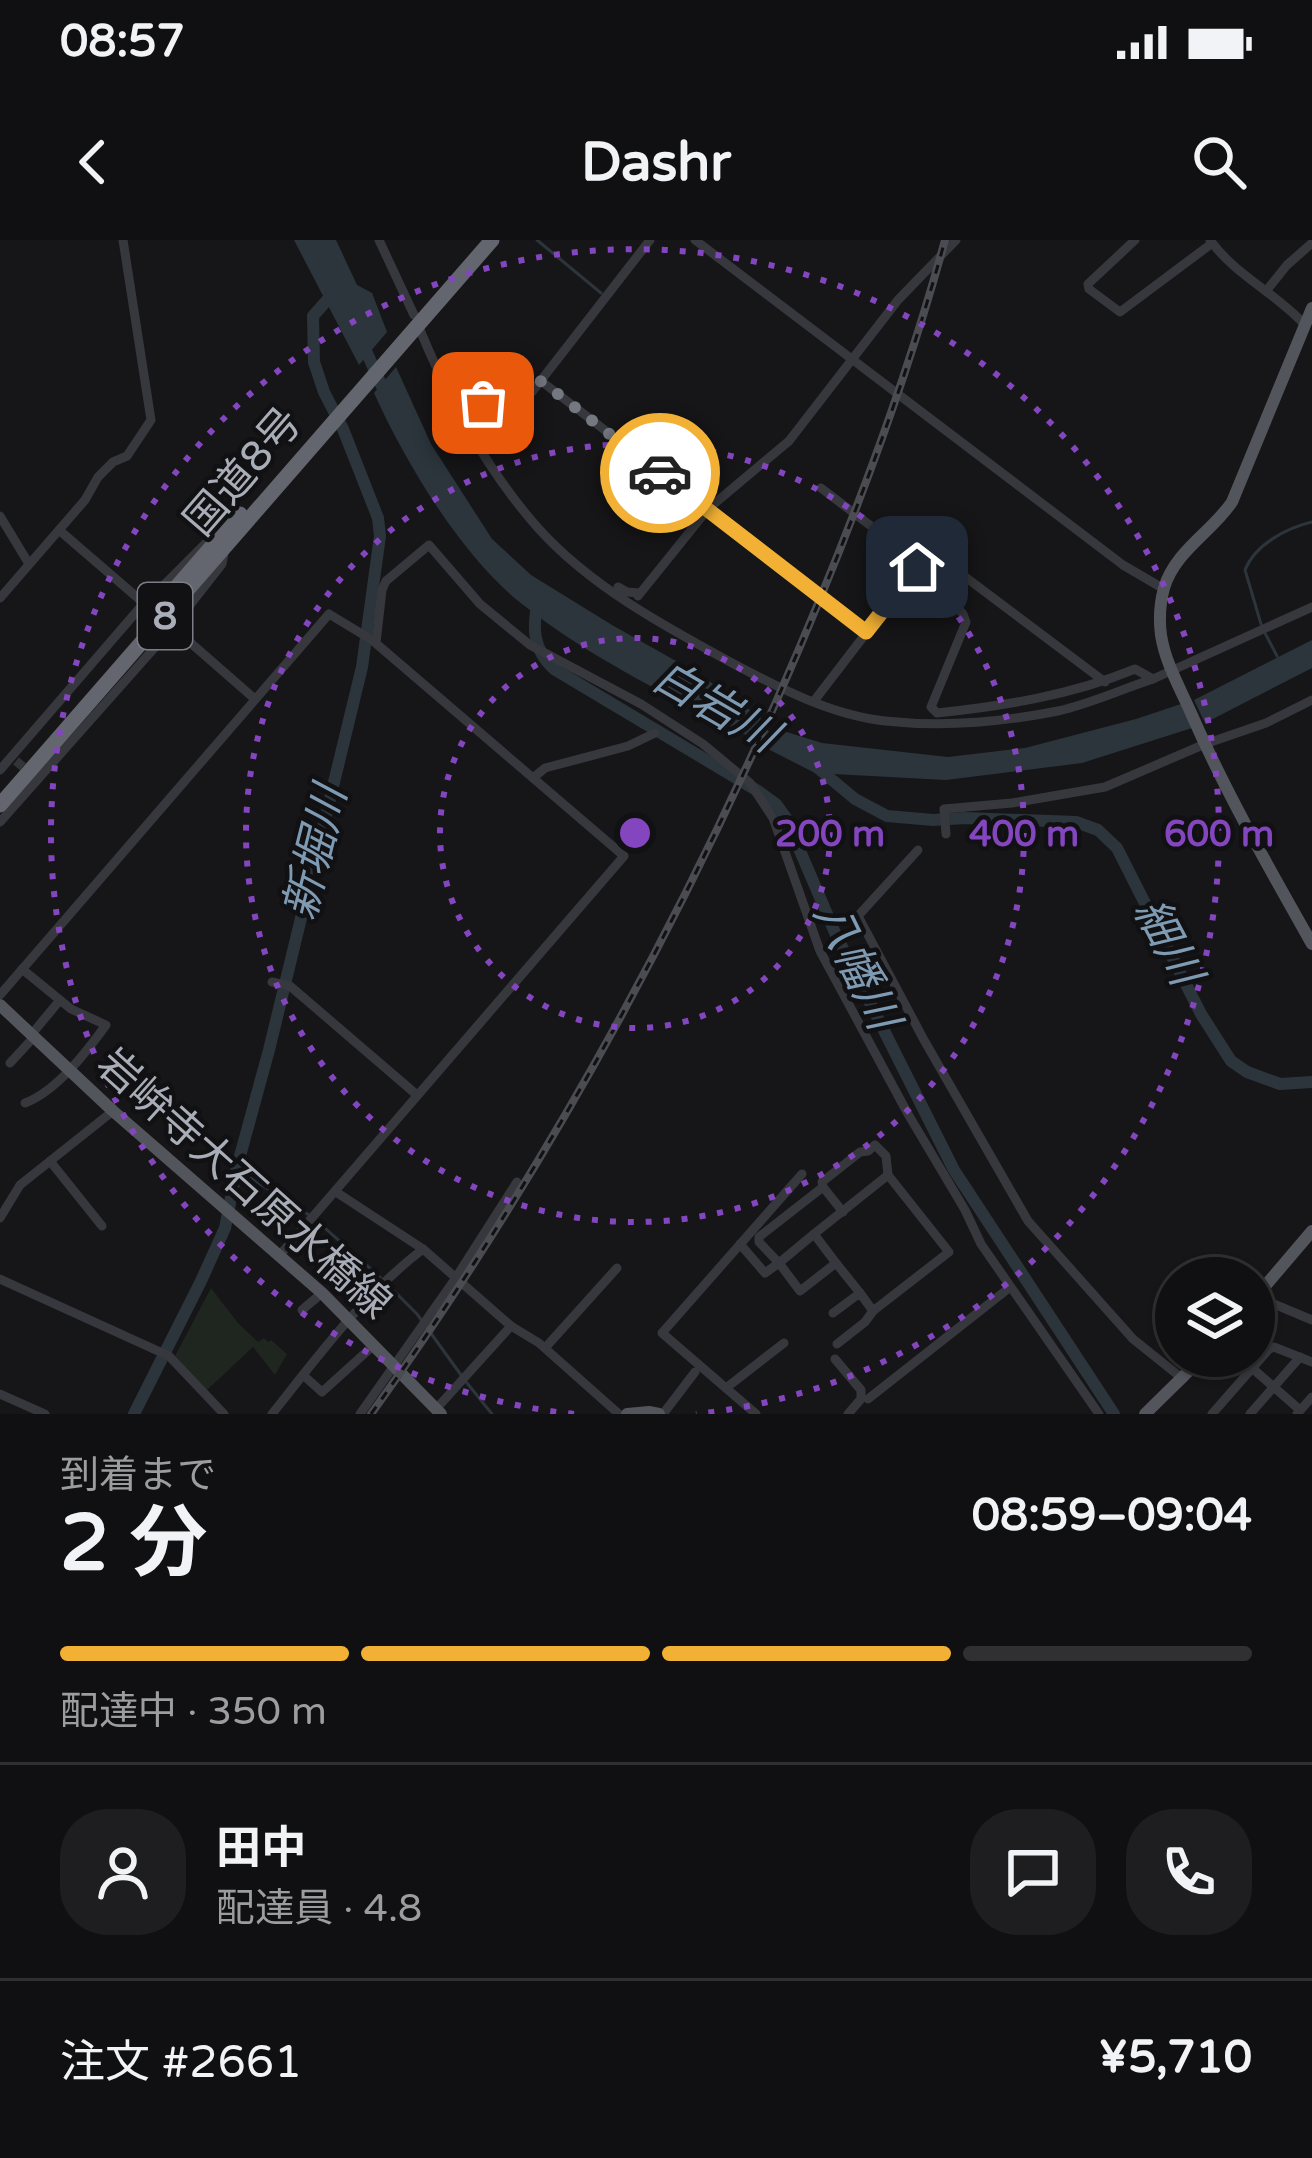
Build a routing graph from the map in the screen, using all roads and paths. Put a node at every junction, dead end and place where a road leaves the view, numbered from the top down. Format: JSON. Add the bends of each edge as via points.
{"nodes":[{"id":1,"x":123,"y":240,"type":"edge"},
{"id":2,"x":379,"y":240,"type":"edge"},
{"id":3,"x":478,"y":240,"type":"edge"},
{"id":4,"x":492,"y":240,"type":"edge"},
{"id":5,"x":650,"y":240,"type":"edge"},
{"id":6,"x":695,"y":240,"type":"edge"},
{"id":7,"x":955,"y":240,"type":"edge"},
{"id":8,"x":1135,"y":240,"type":"edge"},
{"id":9,"x":1210,"y":242,"type":"edge"},
{"id":10,"x":1312,"y":243,"type":"edge"},
{"id":11,"x":1267,"y":290,"type":"junction"},
{"id":12,"x":1312,"y":308,"type":"edge"},
{"id":13,"x":414,"y":322,"type":"junction"},
{"id":14,"x":1305,"y":325,"type":"junction"},
{"id":15,"x":852,"y":360,"type":"junction"},
{"id":16,"x":541,"y":381,"type":"junction"},
{"id":17,"x":820,"y":488,"type":"dead end"},
{"id":18,"x":708,"y":509,"type":"junction"},
{"id":19,"x":0,"y":516,"type":"edge"},
{"id":20,"x":59,"y":530,"type":"junction"},
{"id":21,"x":221,"y":544,"type":"junction"},
{"id":22,"x":29,"y":564,"type":"junction"},
{"id":23,"x":1164,"y":589,"type":"junction"},
{"id":24,"x":640,"y":593,"type":"junction"},
{"id":25,"x":0,"y":598,"type":"edge"},
{"id":26,"x":629,"y":602,"type":"junction"},
{"id":27,"x":146,"y":605,"type":"junction"},
{"id":28,"x":1312,"y":607,"type":"edge"},
{"id":29,"x":171,"y":626,"type":"junction"},
{"id":30,"x":866,"y":632,"type":"junction"},
{"id":31,"x":374,"y":641,"type":"junction"},
{"id":32,"x":1173,"y":671,"type":"junction"},
{"id":33,"x":1153,"y":679,"type":"junction"},
{"id":34,"x":1105,"y":682,"type":"junction"},
{"id":35,"x":255,"y":699,"type":"junction"},
{"id":36,"x":814,"y":701,"type":"junction"},
{"id":37,"x":1309,"y":703,"type":"edge"},
{"id":38,"x":655,"y":733,"type":"dead end"},
{"id":39,"x":1204,"y":744,"type":"junction"},
{"id":40,"x":0,"y":747,"type":"edge"},
{"id":41,"x":14,"y":759,"type":"junction"},
{"id":42,"x":0,"y":770,"type":"edge"},
{"id":43,"x":533,"y":778,"type":"junction"},
{"id":44,"x":0,"y":790,"type":"edge"},
{"id":45,"x":0,"y":806,"type":"edge"},
{"id":46,"x":0,"y":822,"type":"edge"},
{"id":47,"x":946,"y":834,"type":"dead end"},
{"id":48,"x":918,"y":850,"type":"dead end"},
{"id":49,"x":1312,"y":944,"type":"edge"},
{"id":50,"x":22,"y":969,"type":"junction"},
{"id":51,"x":272,"y":982,"type":"dead end"},
{"id":52,"x":0,"y":995,"type":"edge"},
{"id":53,"x":60,"y":1000,"type":"junction"},
{"id":54,"x":0,"y":1005,"type":"edge"},
{"id":55,"x":33,"y":1036,"type":"junction"},
{"id":56,"x":10,"y":1063,"type":"dead end"},
{"id":57,"x":69,"y":1070,"type":"junction"},
{"id":58,"x":417,"y":1095,"type":"junction"},
{"id":59,"x":25,"y":1103,"type":"dead end"},
{"id":60,"x":113,"y":1111,"type":"junction"},
{"id":61,"x":50,"y":1161,"type":"junction"},
{"id":62,"x":802,"y":1174,"type":"dead end"},
{"id":63,"x":888,"y":1175,"type":"junction"},
{"id":64,"x":517,"y":1182,"type":"dead end"},
{"id":65,"x":823,"y":1187,"type":"junction"},
{"id":66,"x":336,"y":1192,"type":"junction"},
{"id":67,"x":843,"y":1212,"type":"junction"},
{"id":68,"x":0,"y":1218,"type":"edge"},
{"id":69,"x":102,"y":1226,"type":"dead end"},
{"id":70,"x":1312,"y":1231,"type":"edge"},
{"id":71,"x":814,"y":1234,"type":"junction"},
{"id":72,"x":740,"y":1244,"type":"junction"},
{"id":73,"x":1307,"y":1246,"type":"edge"},
{"id":74,"x":423,"y":1249,"type":"junction"},
{"id":75,"x":279,"y":1256,"type":"junction"},
{"id":76,"x":779,"y":1263,"type":"junction"},
{"id":77,"x":836,"y":1263,"type":"junction"},
{"id":78,"x":617,"y":1268,"type":"dead end"},
{"id":79,"x":1275,"y":1278,"type":"edge"},
{"id":80,"x":455,"y":1279,"type":"junction"},
{"id":81,"x":0,"y":1280,"type":"edge"},
{"id":82,"x":1009,"y":1288,"type":"junction"},
{"id":83,"x":322,"y":1293,"type":"junction"},
{"id":84,"x":860,"y":1293,"type":"junction"},
{"id":85,"x":1275,"y":1304,"type":"edge"},
{"id":86,"x":302,"y":1310,"type":"dead end"},
{"id":87,"x":873,"y":1311,"type":"junction"},
{"id":88,"x":833,"y":1313,"type":"dead end"},
{"id":89,"x":348,"y":1318,"type":"junction"},
{"id":90,"x":1312,"y":1320,"type":"edge"},
{"id":91,"x":511,"y":1326,"type":"junction"},
{"id":92,"x":784,"y":1342,"type":"dead end"},
{"id":93,"x":837,"y":1344,"type":"dead end"},
{"id":94,"x":374,"y":1345,"type":"junction"},
{"id":95,"x":1275,"y":1347,"type":"edge"},
{"id":96,"x":545,"y":1348,"type":"junction"},
{"id":97,"x":1300,"y":1357,"type":"junction"},
{"id":98,"x":835,"y":1359,"type":"dead end"},
{"id":99,"x":1312,"y":1362,"type":"edge"},
{"id":100,"x":395,"y":1366,"type":"junction"},
{"id":101,"x":695,"y":1372,"type":"dead end"},
{"id":102,"x":303,"y":1375,"type":"junction"},
{"id":103,"x":1244,"y":1377,"type":"edge"},
{"id":104,"x":1262,"y":1377,"type":"edge"},
{"id":105,"x":1183,"y":1379,"type":"joint"},
{"id":106,"x":1274,"y":1387,"type":"junction"},
{"id":107,"x":727,"y":1388,"type":"junction"},
{"id":108,"x":0,"y":1394,"type":"edge"},
{"id":109,"x":1312,"y":1397,"type":"edge"},
{"id":110,"x":868,"y":1399,"type":"dead end"},
{"id":111,"x":436,"y":1408,"type":"edge"},
{"id":112,"x":1299,"y":1412,"type":"edge"},
{"id":113,"x":45,"y":1414,"type":"edge"},
{"id":114,"x":224,"y":1414,"type":"edge"},
{"id":115,"x":272,"y":1414,"type":"edge"},
{"id":116,"x":360,"y":1414,"type":"edge"},
{"id":117,"x":419,"y":1414,"type":"edge"},
{"id":118,"x":623,"y":1414,"type":"edge"},
{"id":119,"x":661,"y":1414,"type":"edge"},
{"id":120,"x":756,"y":1414,"type":"edge"},
{"id":121,"x":848,"y":1414,"type":"edge"},
{"id":122,"x":1099,"y":1414,"type":"edge"},
{"id":123,"x":1145,"y":1414,"type":"edge"},
{"id":124,"x":1212,"y":1414,"type":"edge"},
{"id":125,"x":1250,"y":1414,"type":"edge"}],
"edges":[{"from":1,"to":20,"type":"street","via":[[151,420]]},
{"from":2,"to":13,"type":"street"},
{"from":3,"to":13,"type":"highway","name":"国道8号","number":"8"},
{"from":4,"to":13,"type":"highway","name":"国道8号","number":"8"},
{"from":5,"to":16,"type":"street"},
{"from":6,"to":15,"type":"street"},
{"from":7,"to":15,"type":"street"},
{"from":8,"to":9,"type":"street","via":[[1088,284],[1120,312]]},
{"from":9,"to":11,"type":"street"},
{"from":10,"to":11,"type":"street"},
{"from":11,"to":14,"type":"street"},
{"from":12,"to":14,"type":"main road"},
{"from":13,"to":21,"type":"highway","name":"国道8号","number":"8"},
{"from":13,"to":26,"type":"street","via":[[490,466],[538,528]]},
{"from":14,"to":23,"type":"main road","via":[[1232,502],[1177,560]]},
{"from":15,"to":18,"type":"street","via":[[789,441]]},
{"from":15,"to":23,"type":"street"},
{"from":16,"to":18,"type":"street"},
{"from":16,"to":24,"type":"street","via":[[528,394],[488,399],[469,420],[553,536],[622,590]]},
{"from":17,"to":30,"type":"street","via":[[917,562]]},
{"from":18,"to":24,"type":"street"},
{"from":18,"to":30,"type":"street"},
{"from":19,"to":22,"type":"street"},
{"from":20,"to":22,"type":"street"},
{"from":20,"to":27,"type":"street"},
{"from":21,"to":27,"type":"street","via":[[210,538]]},
{"from":21,"to":29,"type":"street","via":[[222,564]]},
{"from":21,"to":44,"type":"highway","name":"国道8号","number":"8"},
{"from":21,"to":45,"type":"highway","name":"国道8号","number":"8"},
{"from":22,"to":25,"type":"street"},
{"from":23,"to":32,"type":"main road","via":[[1161,638]]},
{"from":24,"to":26,"type":"street"},
{"from":26,"to":36,"type":"street"},
{"from":27,"to":41,"type":"street"},
{"from":28,"to":32,"type":"street"},
{"from":29,"to":35,"type":"street"},
{"from":29,"to":46,"type":"street"},
{"from":30,"to":36,"type":"street"},
{"from":31,"to":35,"type":"street","via":[[328,614]]},
{"from":31,"to":43,"type":"street"},
{"from":31,"to":82,"type":"street","via":[[386,581],[429,545],[480,604],[530,645],[641,704],[750,783],[773,818],[820,951]]},
{"from":32,"to":33,"type":"street"},
{"from":32,"to":39,"type":"main road"},
{"from":33,"to":34,"type":"street","via":[[1135,670]]},
{"from":33,"to":36,"type":"street","via":[[1060,710],[956,722],[887,721]]},
{"from":34,"to":34,"type":"street","via":[[936,555],[935,548],[926,573],[966,622],[931,706],[937,712],[1007,706]]},
{"from":35,"to":50,"type":"street"},
{"from":37,"to":39,"type":"street"},
{"from":38,"to":43,"type":"street"},
{"from":39,"to":47,"type":"street","via":[[1106,787],[944,808]]},
{"from":39,"to":49,"type":"main road"},
{"from":40,"to":41,"type":"street"},
{"from":41,"to":42,"type":"street"},
{"from":43,"to":58,"type":"street","via":[[624,856]]},
{"from":48,"to":105,"type":"street","via":[[858,916],[1028,1221],[1132,1339]]},
{"from":50,"to":52,"type":"street"},
{"from":50,"to":53,"type":"street"},
{"from":51,"to":58,"type":"street","via":[[290,986]]},
{"from":53,"to":55,"type":"street"},
{"from":53,"to":57,"type":"street","via":[[106,1024]]},
{"from":54,"to":55,"type":"main road","name":"岩峅寺大石原水橋線"},
{"from":55,"to":56,"type":"street"},
{"from":55,"to":57,"type":"main road","name":"岩峅寺大石原水橋線"},
{"from":57,"to":59,"type":"street"},
{"from":57,"to":60,"type":"main road","name":"岩峅寺大石原水橋線"},
{"from":58,"to":66,"type":"street"},
{"from":60,"to":61,"type":"street"},
{"from":60,"to":75,"type":"main road","name":"岩峅寺大石原水橋線"},
{"from":61,"to":68,"type":"street","via":[[20,1185]]},
{"from":61,"to":69,"type":"street"},
{"from":62,"to":72,"type":"street"},
{"from":63,"to":65,"type":"street","via":[[875,1145]]},
{"from":63,"to":67,"type":"street"},
{"from":63,"to":87,"type":"street","via":[[949,1252]]},
{"from":64,"to":80,"type":"street"},
{"from":65,"to":67,"type":"street"},
{"from":65,"to":76,"type":"street","via":[[759,1237]]},
{"from":66,"to":74,"type":"street"},
{"from":66,"to":75,"type":"street"},
{"from":67,"to":71,"type":"street"},
{"from":70,"to":73,"type":"main road"},
{"from":71,"to":76,"type":"street"},
{"from":71,"to":77,"type":"street"},
{"from":72,"to":76,"type":"street","via":[[765,1273]]},
{"from":72,"to":107,"type":"street","via":[[662,1334]]},
{"from":73,"to":79,"type":"main road"},
{"from":74,"to":80,"type":"street"},
{"from":74,"to":89,"type":"street"},
{"from":75,"to":83,"type":"main road","name":"岩峅寺大石原水橋線"},
{"from":76,"to":77,"type":"street","via":[[800,1292]]},
{"from":77,"to":84,"type":"street"},
{"from":78,"to":96,"type":"street"},
{"from":80,"to":91,"type":"street"},
{"from":80,"to":100,"type":"street"},
{"from":81,"to":114,"type":"street","via":[[165,1354]]},
{"from":82,"to":110,"type":"street"},
{"from":82,"to":122,"type":"street"},
{"from":83,"to":86,"type":"street"},
{"from":83,"to":89,"type":"main road","name":"岩峅寺大石原水橋線"},
{"from":84,"to":87,"type":"street"},
{"from":84,"to":88,"type":"street"},
{"from":85,"to":90,"type":"street"},
{"from":87,"to":93,"type":"street"},
{"from":89,"to":94,"type":"main road","name":"岩峅寺大石原水橋線"},
{"from":89,"to":102,"type":"street"},
{"from":91,"to":96,"type":"street"},
{"from":91,"to":111,"type":"street"},
{"from":92,"to":107,"type":"street"},
{"from":94,"to":100,"type":"main road","name":"岩峅寺大石原水橋線"},
{"from":94,"to":102,"type":"street","via":[[322,1392]]},
{"from":95,"to":97,"type":"street"},
{"from":96,"to":118,"type":"street"},
{"from":97,"to":99,"type":"street"},
{"from":97,"to":106,"type":"street"},
{"from":98,"to":121,"type":"street","via":[[861,1390]]},
{"from":100,"to":111,"type":"main road","name":"岩峅寺大石原水橋線"},
{"from":100,"to":116,"type":"street"},
{"from":101,"to":119,"type":"street"},
{"from":102,"to":115,"type":"street"},
{"from":103,"to":124,"type":"street"},
{"from":104,"to":106,"type":"street"},
{"from":105,"to":123,"type":"main road"},
{"from":106,"to":112,"type":"street"},
{"from":106,"to":125,"type":"street"},
{"from":107,"to":120,"type":"street"},
{"from":108,"to":113,"type":"street"},
{"from":109,"to":112,"type":"street"},
{"from":111,"to":117,"type":"street"},
{"from":118,"to":119,"type":"main road"}]}
